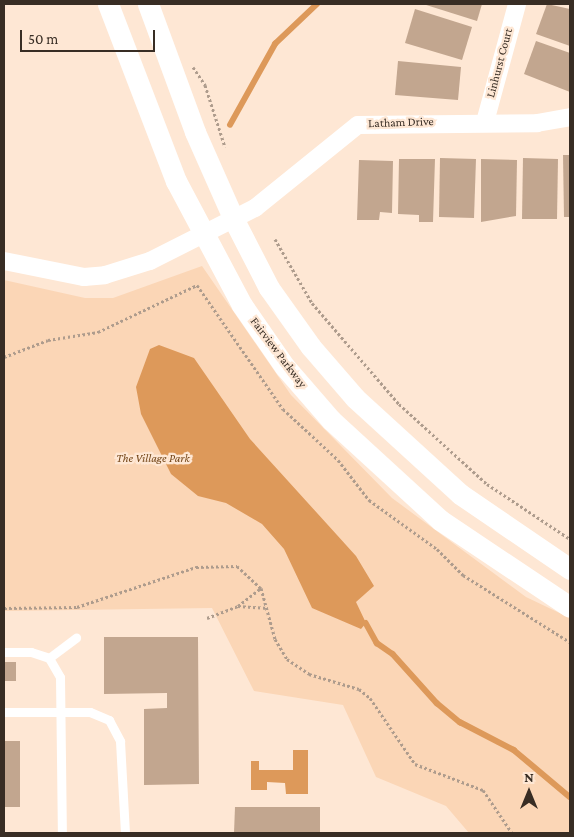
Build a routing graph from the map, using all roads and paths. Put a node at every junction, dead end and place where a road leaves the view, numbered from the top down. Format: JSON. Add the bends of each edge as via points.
{"nodes":[{"id":1,"x":108,"y":4,"type":"edge"},
{"id":2,"x":148,"y":4,"type":"edge"},
{"id":3,"x":517,"y":4,"type":"edge"},
{"id":4,"x":189,"y":58,"type":"dead end"},
{"id":5,"x":570,"y":117,"type":"edge"},
{"id":6,"x":485,"y":122,"type":"junction"},
{"id":7,"x":228,"y":156,"type":"dead end"},
{"id":8,"x":234,"y":220,"type":"junction"},
{"id":9,"x":204,"y":235,"type":"junction"},
{"id":10,"x":274,"y":239,"type":"dead end"},
{"id":11,"x":4,"y":261,"type":"edge"},
{"id":12,"x":4,"y":357,"type":"edge"},
{"id":13,"x":570,"y":539,"type":"edge"},
{"id":14,"x":570,"y":569,"type":"edge"},
{"id":15,"x":261,"y":588,"type":"junction"},
{"id":16,"x":238,"y":606,"type":"junction"},
{"id":17,"x":570,"y":607,"type":"edge"},
{"id":18,"x":4,"y":608,"type":"edge"},
{"id":19,"x":268,"y":608,"type":"junction"},
{"id":20,"x":207,"y":618,"type":"dead end"},
{"id":21,"x":76,"y":638,"type":"dead end"},
{"id":22,"x":570,"y":642,"type":"edge"},
{"id":23,"x":4,"y":652,"type":"edge"},
{"id":24,"x":49,"y":658,"type":"junction"},
{"id":25,"x":4,"y":712,"type":"edge"},
{"id":26,"x":60,"y":713,"type":"junction"},
{"id":27,"x":62,"y":833,"type":"edge"},
{"id":28,"x":125,"y":833,"type":"edge"},
{"id":29,"x":512,"y":833,"type":"edge"}],
"edges":[{"from":1,"to":9,"type":"street","name":"Fairview Parkway","via":[[161,146]]},
{"from":2,"to":8,"type":"street","via":[[195,132]]},
{"from":3,"to":6,"type":"street","name":"Linhurst Court"},
{"from":4,"to":7,"type":"path","via":[[205,85]]},
{"from":5,"to":6,"type":"street","name":"Latham Drive","via":[[537,123]]},
{"from":6,"to":8,"type":"street","name":"Latham Drive","via":[[358,125],[284,188]]},
{"from":8,"to":9,"type":"street","name":"Latham Drive"},
{"from":8,"to":14,"type":"street","via":[[269,288],[355,398],[460,494]]},
{"from":9,"to":11,"type":"street","via":[[150,261],[106,275],[46,273]]},
{"from":9,"to":17,"type":"street","name":"Fairview Parkway","via":[[242,305],[331,420],[440,520]]},
{"from":10,"to":13,"type":"path","via":[[312,303],[399,404],[487,484]]},
{"from":12,"to":22,"type":"path","via":[[48,340],[98,332],[198,285],[283,409],[338,460],[369,500],[437,549],[463,575]]},
{"from":15,"to":16,"type":"path"},
{"from":15,"to":18,"type":"path","via":[[237,566],[213,564],[77,607]]},
{"from":15,"to":19,"type":"path"},
{"from":16,"to":19,"type":"path"},
{"from":16,"to":20,"type":"path"},
{"from":19,"to":29,"type":"path","via":[[275,639],[288,659],[309,674],[359,689],[370,698],[415,764],[483,790]]},
{"from":21,"to":24,"type":"lane"},
{"from":23,"to":24,"type":"lane","via":[[31,652]]},
{"from":24,"to":26,"type":"lane","via":[[60,677]]},
{"from":25,"to":26,"type":"lane"},
{"from":26,"to":27,"type":"lane"},
{"from":26,"to":28,"type":"lane","via":[[90,712],[109,720],[120,741]]}]}
